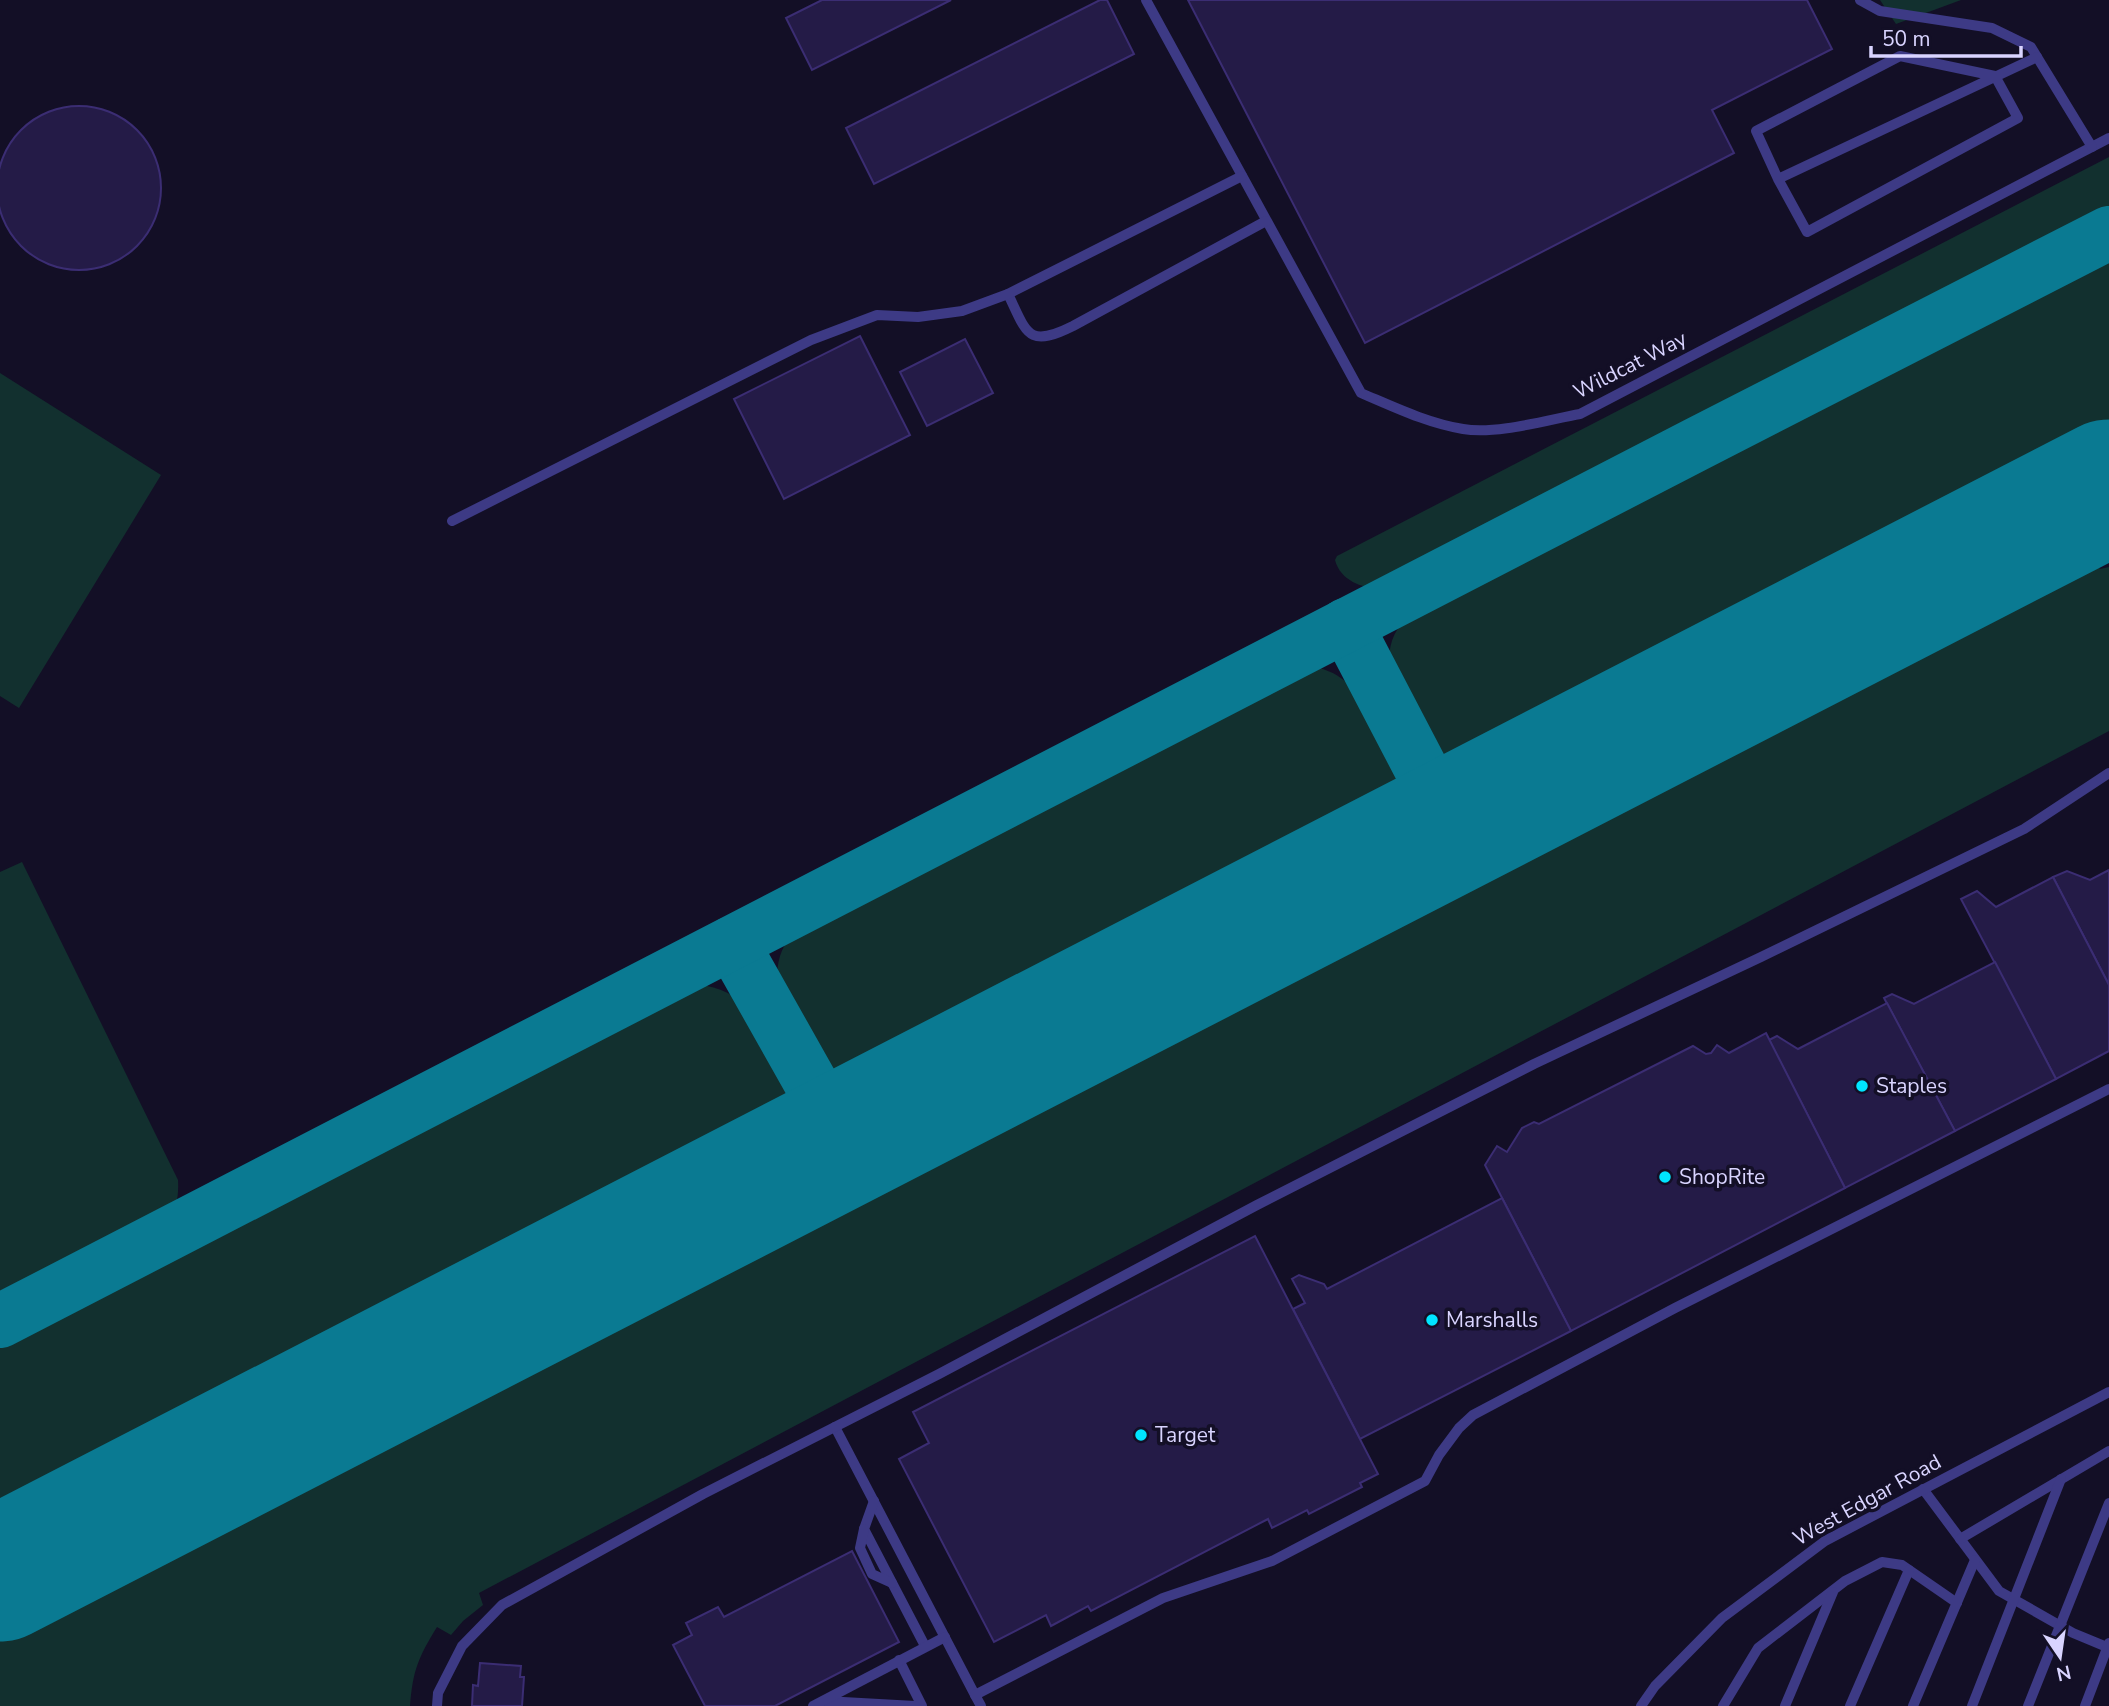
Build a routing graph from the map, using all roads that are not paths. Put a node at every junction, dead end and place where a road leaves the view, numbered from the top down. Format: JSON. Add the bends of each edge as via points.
{"nodes":[{"id":1,"x":1146,"y":0,"type":"edge"},
{"id":2,"x":1860,"y":0,"type":"edge"},
{"id":3,"x":2037,"y":57,"type":"junction"},
{"id":4,"x":1995,"y":76,"type":"junction"},
{"id":5,"x":2109,"y":138,"type":"edge"},
{"id":6,"x":2092,"y":147,"type":"junction"},
{"id":7,"x":1242,"y":176,"type":"junction"},
{"id":8,"x":1778,"y":179,"type":"junction"},
{"id":9,"x":1266,"y":221,"type":"junction"},
{"id":10,"x":1008,"y":293,"type":"junction"},
{"id":11,"x":452,"y":521,"type":"dead end"},
{"id":12,"x":2109,"y":773,"type":"edge"},
{"id":13,"x":2109,"y":1089,"type":"edge"},
{"id":14,"x":2109,"y":1392,"type":"edge"},
{"id":15,"x":835,"y":1427,"type":"junction"},
{"id":16,"x":2109,"y":1451,"type":"edge"},
{"id":17,"x":2061,"y":1479,"type":"junction"},
{"id":18,"x":1923,"y":1489,"type":"junction"},
{"id":19,"x":874,"y":1501,"type":"junction"},
{"id":20,"x":2109,"y":1503,"type":"edge"},
{"id":21,"x":1960,"y":1539,"type":"junction"},
{"id":22,"x":1975,"y":1560,"type":"junction"},
{"id":23,"x":1909,"y":1570,"type":"junction"},
{"id":24,"x":1834,"y":1589,"type":"junction"},
{"id":25,"x":2015,"y":1600,"type":"junction"},
{"id":26,"x":1957,"y":1602,"type":"junction"},
{"id":27,"x":2059,"y":1625,"type":"junction"},
{"id":28,"x":944,"y":1637,"type":"junction"},
{"id":29,"x":925,"y":1646,"type":"junction"},
{"id":30,"x":2108,"y":1646,"type":"edge"},
{"id":31,"x":899,"y":1661,"type":"junction"},
{"id":32,"x":975,"y":1695,"type":"junction"},
{"id":33,"x":818,"y":1703,"type":"edge"},
{"id":34,"x":437,"y":1706,"type":"edge"},
{"id":35,"x":915,"y":1706,"type":"edge"},
{"id":36,"x":922,"y":1706,"type":"edge"},
{"id":37,"x":981,"y":1706,"type":"edge"},
{"id":38,"x":1641,"y":1706,"type":"edge"},
{"id":39,"x":1723,"y":1706,"type":"edge"},
{"id":40,"x":1785,"y":1706,"type":"edge"},
{"id":41,"x":1850,"y":1706,"type":"edge"},
{"id":42,"x":1913,"y":1706,"type":"edge"},
{"id":43,"x":1972,"y":1706,"type":"edge"},
{"id":44,"x":2028,"y":1706,"type":"edge"},
{"id":45,"x":2085,"y":1706,"type":"edge"}],
"edges":[{"from":1,"to":7,"type":"lane","name":"Wildcat Way"},
{"from":2,"to":3,"type":"lane","via":[[1880,11],[1992,28],[2031,47]]},
{"from":3,"to":4,"type":"lane"},
{"from":3,"to":6,"type":"lane"},
{"from":4,"to":8,"type":"lane"},
{"from":4,"to":8,"type":"lane","via":[[1900,56],[1756,131]]},
{"from":4,"to":8,"type":"lane","via":[[2018,118],[1807,232]]},
{"from":5,"to":6,"type":"lane","name":"Wildcat Way"},
{"from":6,"to":9,"type":"lane","name":"Wildcat Way","via":[[1580,414],[1509,428],[1465,430],[1412,415],[1361,393]]},
{"from":7,"to":9,"type":"lane","name":"Wildcat Way"},
{"from":7,"to":10,"type":"lane"},
{"from":9,"to":10,"type":"lane","via":[[1045,337],[1033,337],[1026,330]]},
{"from":10,"to":11,"type":"lane","via":[[962,311],[918,317],[877,315],[811,340]]},
{"from":12,"to":15,"type":"lane","via":[[2024,829],[1534,1064]]},
{"from":13,"to":32,"type":"lane","via":[[1473,1415],[1439,1455],[1425,1481],[1272,1561],[1163,1598]]},
{"from":14,"to":18,"type":"lane","name":"West Edgar Road"},
{"from":15,"to":19,"type":"lane"},
{"from":15,"to":34,"type":"lane","via":[[704,1493],[502,1605],[462,1646],[438,1693]]},
{"from":16,"to":17,"type":"lane"},
{"from":17,"to":21,"type":"lane"},
{"from":17,"to":25,"type":"lane"},
{"from":18,"to":21,"type":"lane"},
{"from":18,"to":38,"type":"lane","name":"West Edgar Road","via":[[1825,1541],[1782,1572],[1723,1618]]},
{"from":19,"to":28,"type":"lane"},
{"from":19,"to":29,"type":"lane","via":[[864,1529]]},
{"from":20,"to":27,"type":"lane"},
{"from":21,"to":22,"type":"lane"},
{"from":22,"to":25,"type":"lane","via":[[1999,1591]]},
{"from":22,"to":26,"type":"lane"},
{"from":23,"to":24,"type":"lane","via":[[1882,1562]]},
{"from":23,"to":26,"type":"lane"},
{"from":23,"to":41,"type":"lane"},
{"from":24,"to":39,"type":"lane","via":[[1758,1648]]},
{"from":24,"to":40,"type":"lane"},
{"from":25,"to":27,"type":"lane"},
{"from":25,"to":43,"type":"lane"},
{"from":26,"to":42,"type":"lane"},
{"from":27,"to":30,"type":"lane"},
{"from":27,"to":44,"type":"lane"},
{"from":28,"to":29,"type":"lane"},
{"from":28,"to":32,"type":"lane"},
{"from":29,"to":31,"type":"lane"},
{"from":30,"to":45,"type":"lane"},
{"from":31,"to":33,"type":"lane"},
{"from":31,"to":36,"type":"lane"},
{"from":32,"to":37,"type":"lane"},
{"from":33,"to":35,"type":"lane"}]}
